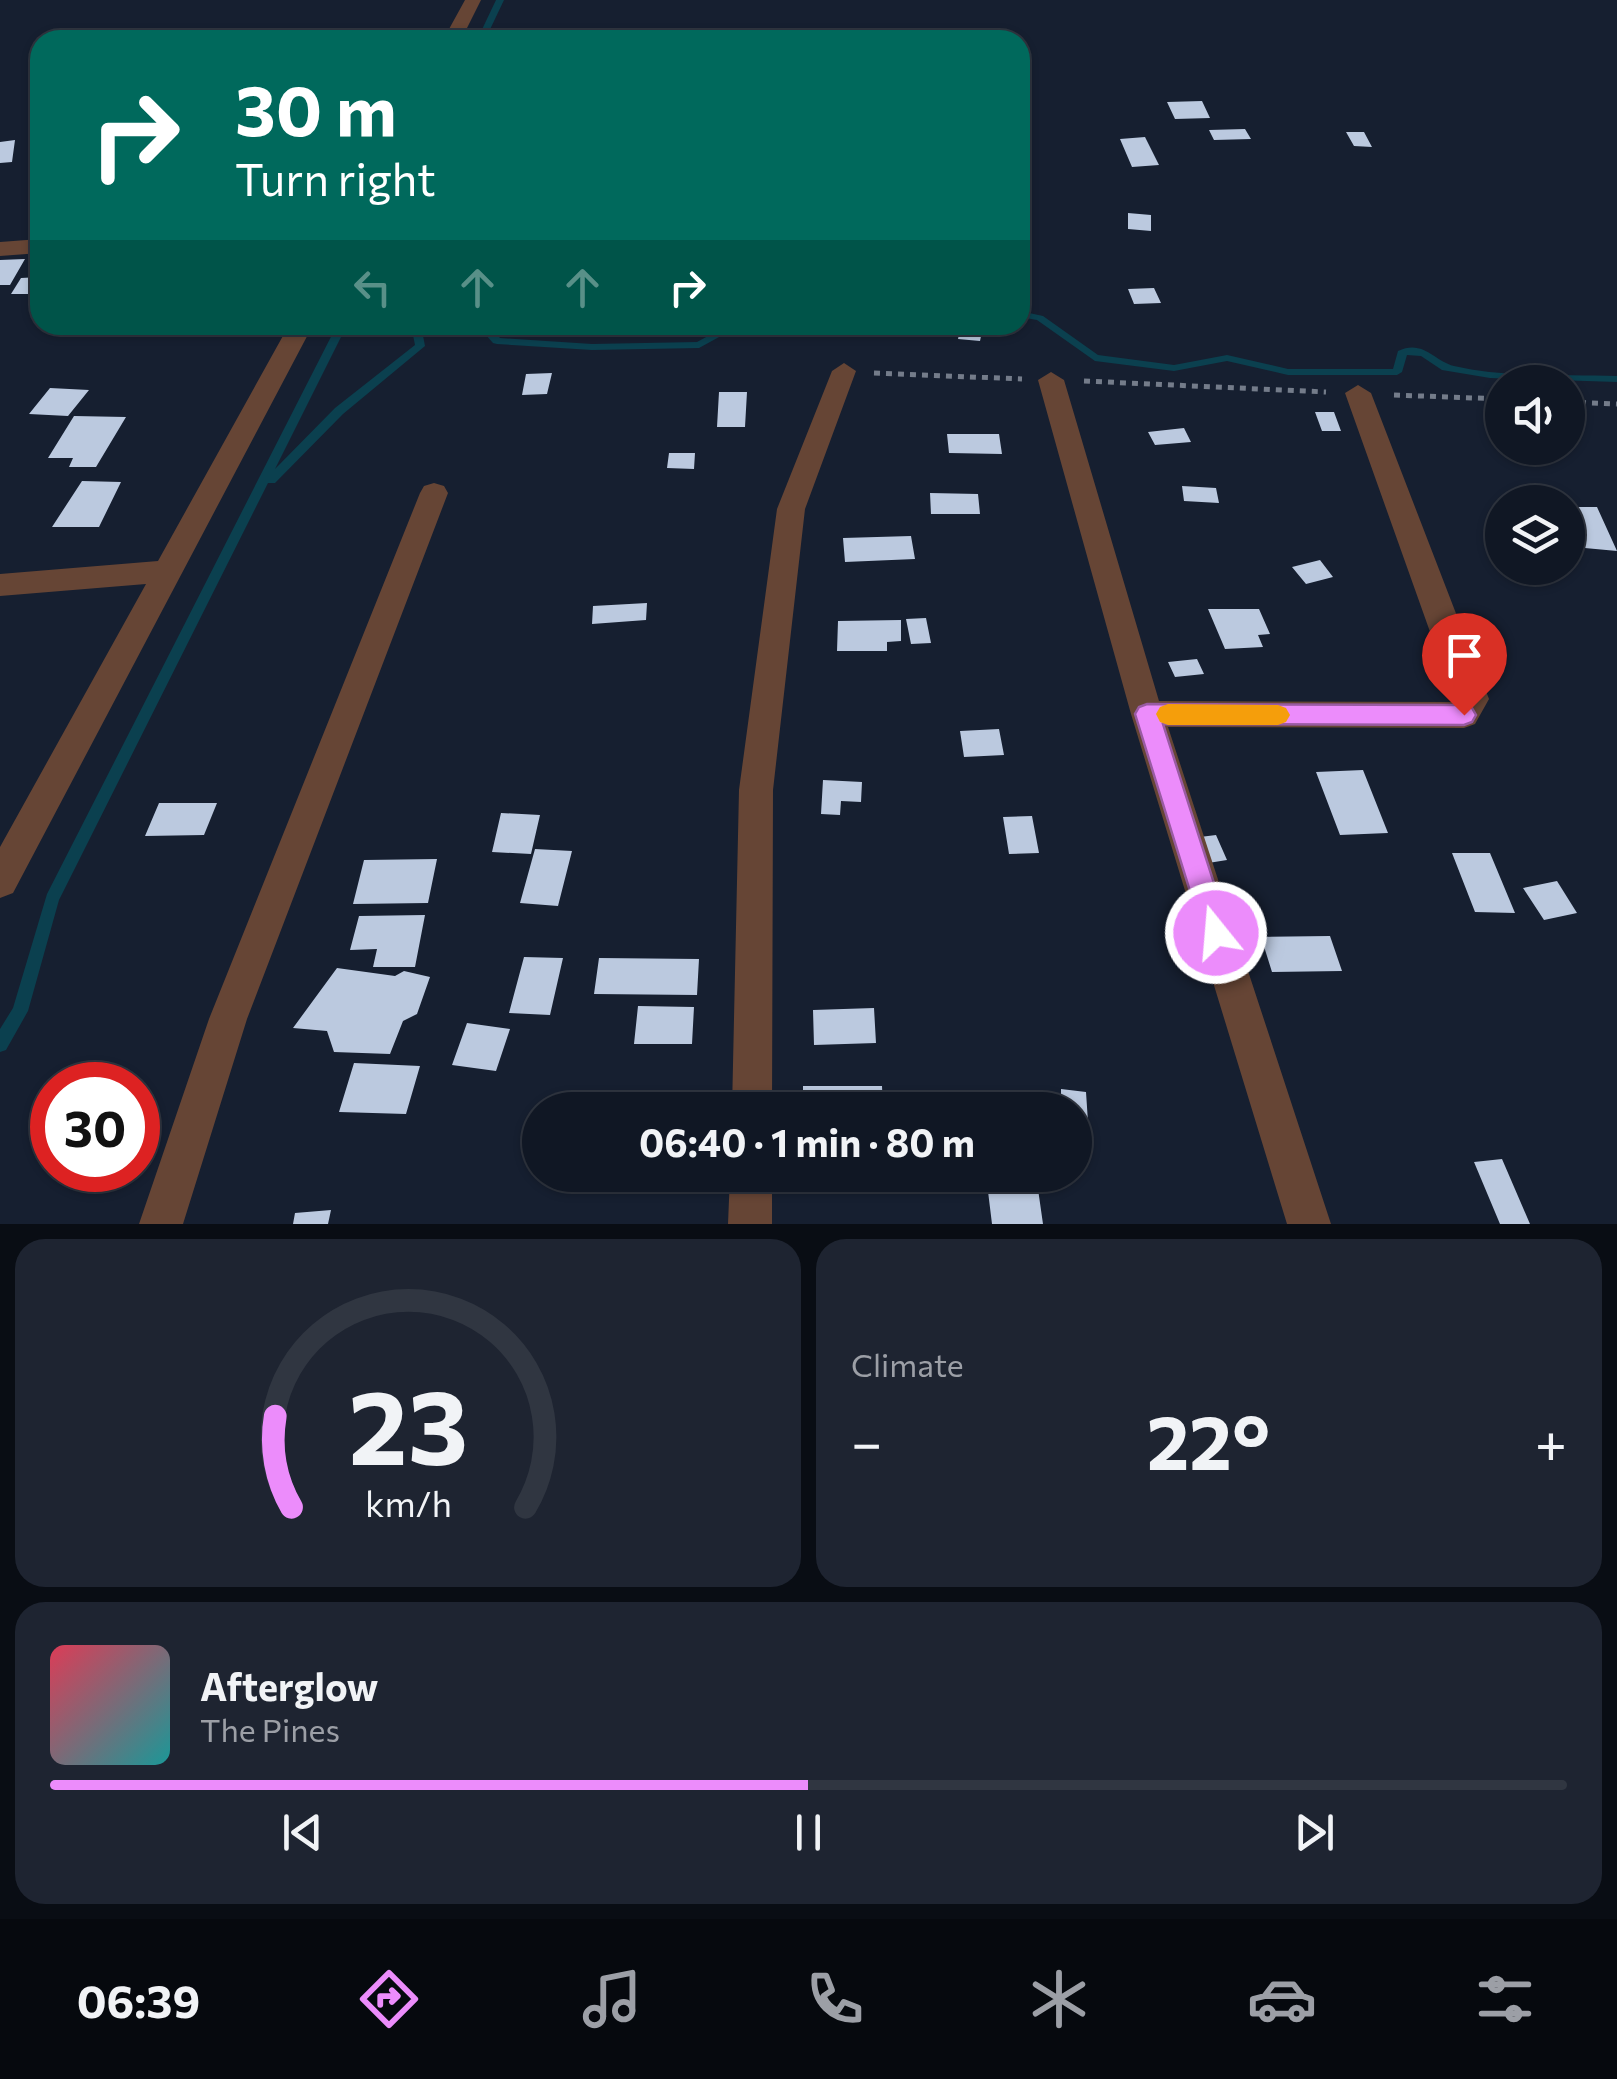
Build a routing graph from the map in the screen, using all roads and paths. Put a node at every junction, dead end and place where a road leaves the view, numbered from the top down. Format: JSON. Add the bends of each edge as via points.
{"nodes":[{"id":1,"x":474,"y":0,"type":"edge"},
{"id":2,"x":458,"y":30,"type":"edge"},
{"id":3,"x":30,"y":247,"type":"edge"},
{"id":4,"x":0,"y":249,"type":"edge"},
{"id":5,"x":296,"y":335,"type":"edge"},
{"id":6,"x":844,"y":371,"type":"joint"},
{"id":7,"x":1051,"y":380,"type":"junction"},
{"id":8,"x":1358,"y":393,"type":"junction"},
{"id":9,"x":1485,"y":399,"type":"edge"},
{"id":10,"x":1585,"y":403,"type":"edge"},
{"id":11,"x":1617,"y":404,"type":"edge"},
{"id":12,"x":434,"y":493,"type":"dead end"},
{"id":13,"x":168,"y":571,"type":"junction"},
{"id":14,"x":0,"y":585,"type":"edge"},
{"id":15,"x":1147,"y":714,"type":"junction"},
{"id":16,"x":0,"y":881,"type":"edge"},
{"id":17,"x":752,"y":1092,"type":"edge"},
{"id":18,"x":751,"y":1192,"type":"edge"},
{"id":19,"x":161,"y":1224,"type":"edge"},
{"id":20,"x":750,"y":1224,"type":"edge"},
{"id":21,"x":1308,"y":1224,"type":"edge"}],
"edges":[{"from":1,"to":2,"type":"street"},
{"from":3,"to":4,"type":"street"},
{"from":5,"to":13,"type":"street"},
{"from":6,"to":7,"type":"path"},
{"from":6,"to":17,"type":"street","via":[[791,509],[786,546],[756,790]]},
{"from":7,"to":8,"type":"path"},
{"from":7,"to":15,"type":"street"},
{"from":8,"to":9,"type":"path"},
{"from":8,"to":15,"type":"street","via":[[1473,698],[1464,715]]},
{"from":10,"to":11,"type":"path"},
{"from":12,"to":19,"type":"street","via":[[228,1019]]},
{"from":13,"to":14,"type":"street"},
{"from":13,"to":16,"type":"street"},
{"from":15,"to":21,"type":"street"},
{"from":18,"to":20,"type":"street"}]}
